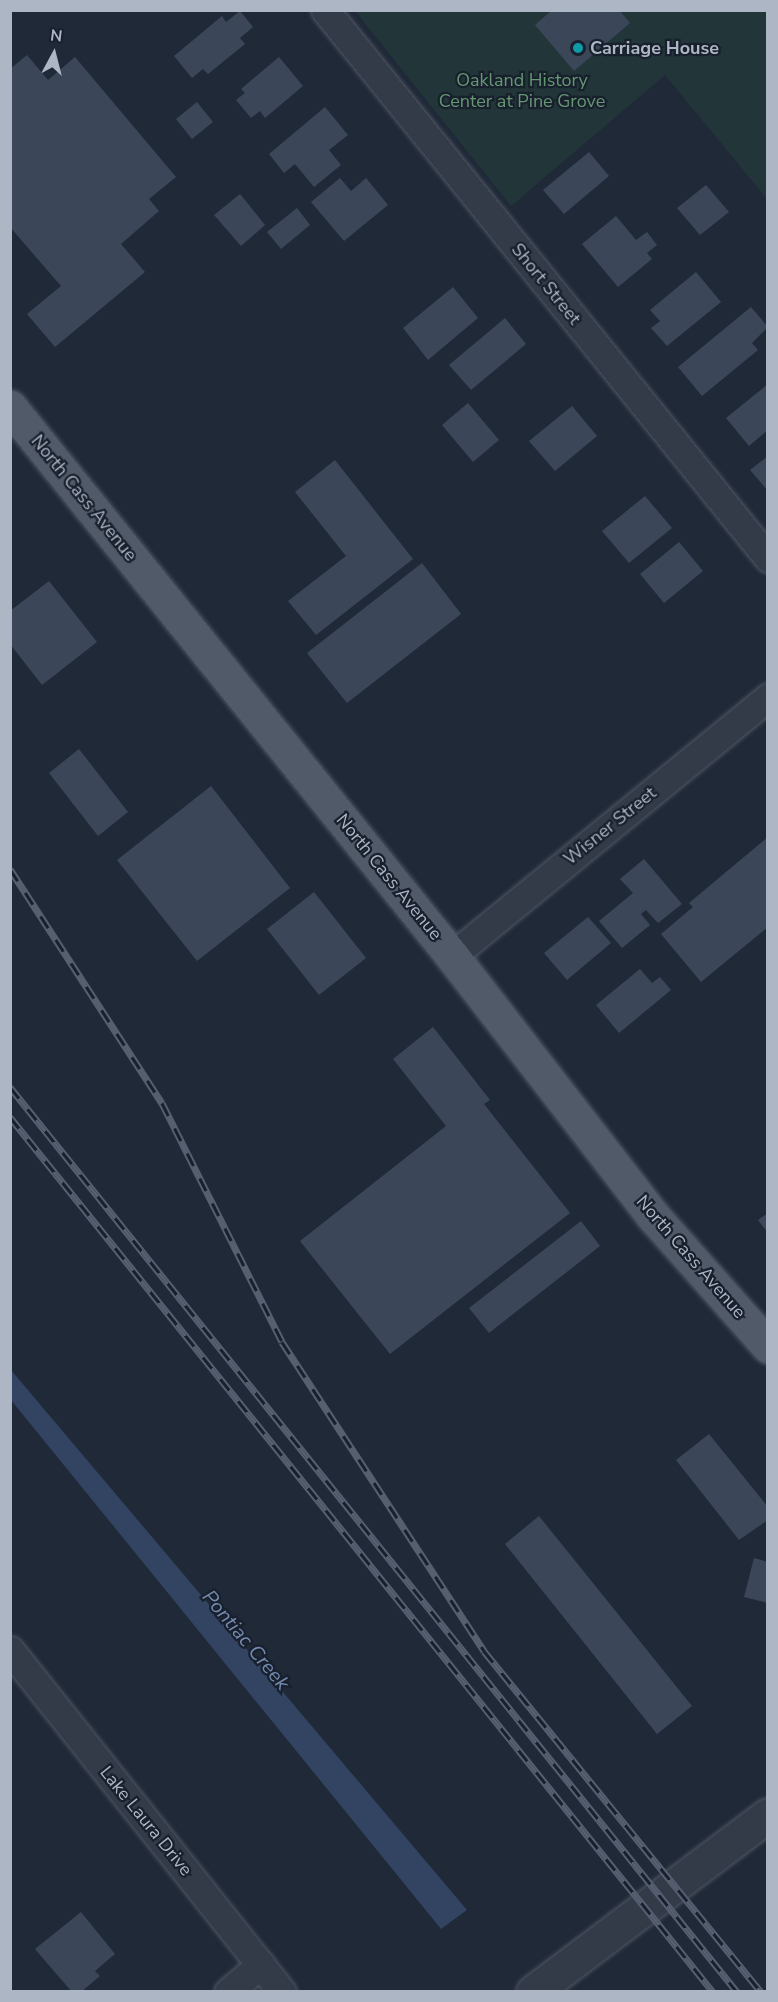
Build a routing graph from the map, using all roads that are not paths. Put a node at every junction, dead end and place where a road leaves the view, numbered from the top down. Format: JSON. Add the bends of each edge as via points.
{"nodes":[{"id":1,"x":325,"y":10,"type":"edge"},
{"id":2,"x":10,"y":407,"type":"edge"},
{"id":3,"x":768,"y":558,"type":"edge"},
{"id":4,"x":768,"y":697,"type":"edge"},
{"id":5,"x":452,"y":956,"type":"junction"},
{"id":6,"x":768,"y":1346,"type":"edge"},
{"id":7,"x":10,"y":1650,"type":"edge"},
{"id":8,"x":768,"y":1815,"type":"edge"},
{"id":9,"x":261,"y":1964,"type":"junction"},
{"id":10,"x":228,"y":1992,"type":"edge"},
{"id":11,"x":282,"y":1992,"type":"edge"},
{"id":12,"x":533,"y":1992,"type":"edge"}],
"edges":[{"from":1,"to":3,"type":"street","name":"Short Street"},
{"from":2,"to":5,"type":"main road","name":"North Cass Avenue"},
{"from":4,"to":5,"type":"street","name":"Wisner Street"},
{"from":5,"to":6,"type":"main road","name":"North Cass Avenue","via":[[653,1216]]},
{"from":7,"to":9,"type":"street","name":"Lake Laura Drive"},
{"from":8,"to":12,"type":"street"},
{"from":9,"to":10,"type":"street"},
{"from":9,"to":11,"type":"street","name":"Lake Laura Drive"}]}
